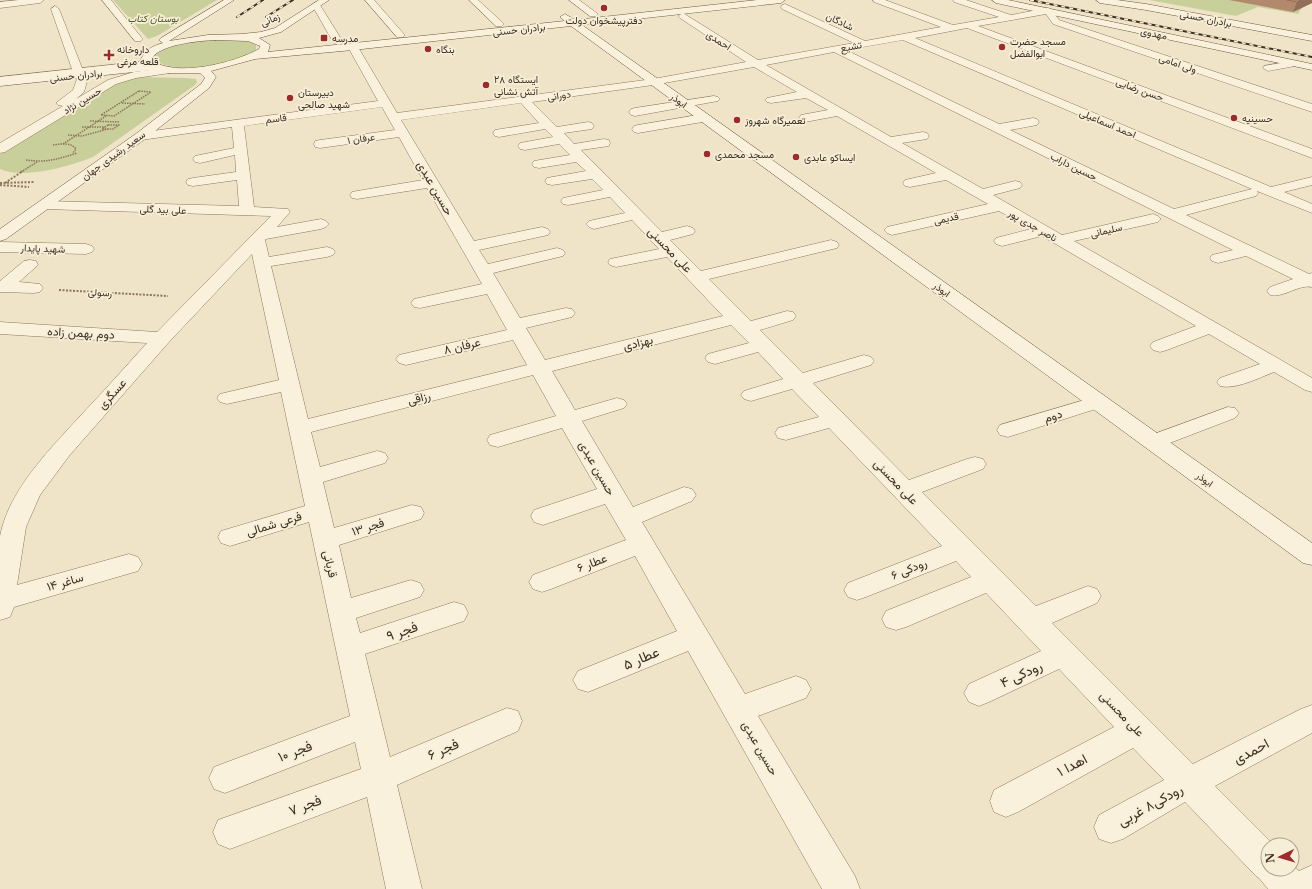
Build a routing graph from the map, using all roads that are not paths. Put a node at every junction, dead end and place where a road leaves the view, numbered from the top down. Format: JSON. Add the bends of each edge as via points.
{"nodes":[{"id":1,"x":40,"y":0,"type":"edge"},
{"id":2,"x":106,"y":0,"type":"edge"},
{"id":3,"x":230,"y":0,"type":"edge"},
{"id":4,"x":238,"y":0,"type":"edge"},
{"id":5,"x":368,"y":0,"type":"edge"},
{"id":6,"x":473,"y":0,"type":"edge"},
{"id":7,"x":573,"y":0,"type":"edge"},
{"id":8,"x":731,"y":0,"type":"edge"},
{"id":9,"x":877,"y":0,"type":"edge"},
{"id":10,"x":957,"y":0,"type":"edge"},
{"id":11,"x":996,"y":0,"type":"edge"},
{"id":12,"x":1100,"y":0,"type":"edge"},
{"id":13,"x":1126,"y":0,"type":"edge"},
{"id":14,"x":320,"y":3,"type":"edge"},
{"id":15,"x":783,"y":4,"type":"edge"},
{"id":16,"x":1148,"y":4,"type":"edge"},
{"id":17,"x":0,"y":6,"type":"edge"},
{"id":18,"x":56,"y":8,"type":"dead end"},
{"id":19,"x":1048,"y":11,"type":"junction"},
{"id":20,"x":593,"y":14,"type":"junction"},
{"id":21,"x":683,"y":16,"type":"dead end"},
{"id":22,"x":1009,"y":18,"type":"junction"},
{"id":23,"x":568,"y":20,"type":"junction"},
{"id":24,"x":1056,"y":22,"type":"junction"},
{"id":25,"x":499,"y":24,"type":"junction"},
{"id":26,"x":968,"y":25,"type":"junction"},
{"id":27,"x":1042,"y":25,"type":"dead end"},
{"id":28,"x":951,"y":28,"type":"junction"},
{"id":29,"x":478,"y":30,"type":"junction"},
{"id":30,"x":1312,"y":32,"type":"edge"},
{"id":31,"x":400,"y":35,"type":"junction"},
{"id":32,"x":215,"y":37,"type":"junction"},
{"id":33,"x":241,"y":37,"type":"junction"},
{"id":34,"x":904,"y":37,"type":"junction"},
{"id":35,"x":1312,"y":38,"type":"edge"},
{"id":36,"x":138,"y":39,"type":"dead end"},
{"id":37,"x":259,"y":41,"type":"junction"},
{"id":38,"x":346,"y":44,"type":"junction"},
{"id":39,"x":864,"y":44,"type":"junction"},
{"id":40,"x":157,"y":49,"type":"junction"},
{"id":41,"x":835,"y":49,"type":"junction"},
{"id":42,"x":1189,"y":54,"type":"dead end"},
{"id":43,"x":257,"y":56,"type":"junction"},
{"id":44,"x":1166,"y":59,"type":"junction"},
{"id":45,"x":1277,"y":59,"type":"junction"},
{"id":46,"x":962,"y":61,"type":"junction"},
{"id":47,"x":755,"y":63,"type":"junction"},
{"id":48,"x":1291,"y":64,"type":"junction"},
{"id":49,"x":150,"y":65,"type":"junction"},
{"id":50,"x":940,"y":66,"type":"dead end"},
{"id":51,"x":1312,"y":67,"type":"edge"},
{"id":52,"x":1268,"y":68,"type":"dead end"},
{"id":53,"x":202,"y":69,"type":"junction"},
{"id":54,"x":170,"y":70,"type":"junction"},
{"id":55,"x":984,"y":70,"type":"junction"},
{"id":56,"x":1312,"y":70,"type":"edge"},
{"id":57,"x":882,"y":72,"type":"junction"},
{"id":58,"x":79,"y":73,"type":"junction"},
{"id":59,"x":964,"y":75,"type":"dead end"},
{"id":60,"x":863,"y":76,"type":"dead end"},
{"id":61,"x":0,"y":80,"type":"edge"},
{"id":62,"x":1010,"y":81,"type":"junction"},
{"id":63,"x":653,"y":82,"type":"junction"},
{"id":64,"x":0,"y":83,"type":"edge"},
{"id":65,"x":991,"y":85,"type":"dead end"},
{"id":66,"x":793,"y":86,"type":"junction"},
{"id":67,"x":765,"y":90,"type":"dead end"},
{"id":68,"x":807,"y":94,"type":"junction"},
{"id":69,"x":1075,"y":96,"type":"dead end"},
{"id":70,"x":714,"y":99,"type":"dead end"},
{"id":71,"x":524,"y":100,"type":"junction"},
{"id":72,"x":771,"y":100,"type":"dead end"},
{"id":73,"x":1055,"y":100,"type":"junction"},
{"id":74,"x":685,"y":104,"type":"junction"},
{"id":75,"x":1312,"y":108,"type":"edge"},
{"id":76,"x":635,"y":112,"type":"dead end"},
{"id":77,"x":838,"y":112,"type":"junction"},
{"id":78,"x":394,"y":118,"type":"junction"},
{"id":79,"x":704,"y":118,"type":"junction"},
{"id":80,"x":805,"y":118,"type":"dead end"},
{"id":81,"x":1033,"y":122,"type":"dead end"},
{"id":82,"x":238,"y":123,"type":"junction"},
{"id":83,"x":588,"y":126,"type":"dead end"},
{"id":84,"x":998,"y":128,"type":"junction"},
{"id":85,"x":638,"y":129,"type":"dead end"},
{"id":86,"x":29,"y":131,"type":"junction"},
{"id":87,"x":498,"y":133,"type":"dead end"},
{"id":88,"x":0,"y":135,"type":"edge"},
{"id":89,"x":141,"y":136,"type":"junction"},
{"id":90,"x":923,"y":136,"type":"dead end"},
{"id":91,"x":563,"y":140,"type":"junction"},
{"id":92,"x":890,"y":142,"type":"junction"},
{"id":93,"x":604,"y":143,"type":"dead end"},
{"id":94,"x":320,"y":144,"type":"dead end"},
{"id":95,"x":525,"y":146,"type":"dead end"},
{"id":96,"x":0,"y":149,"type":"edge"},
{"id":97,"x":241,"y":150,"type":"junction"},
{"id":98,"x":1310,"y":151,"type":"edge"},
{"id":99,"x":200,"y":159,"type":"dead end"},
{"id":100,"x":539,"y":164,"type":"dead end"},
{"id":101,"x":596,"y":174,"type":"junction"},
{"id":102,"x":243,"y":175,"type":"junction"},
{"id":103,"x":948,"y":175,"type":"junction"},
{"id":104,"x":552,"y":181,"type":"dead end"},
{"id":105,"x":1312,"y":181,"type":"edge"},
{"id":106,"x":193,"y":182,"type":"dead end"},
{"id":107,"x":432,"y":183,"type":"junction"},
{"id":108,"x":910,"y":183,"type":"dead end"},
{"id":109,"x":1016,"y":185,"type":"dead end"},
{"id":110,"x":1271,"y":191,"type":"junction"},
{"id":111,"x":614,"y":192,"type":"junction"},
{"id":112,"x":981,"y":194,"type":"junction"},
{"id":113,"x":1251,"y":194,"type":"dead end"},
{"id":114,"x":357,"y":195,"type":"dead end"},
{"id":115,"x":568,"y":201,"type":"dead end"},
{"id":116,"x":44,"y":205,"type":"junction"},
{"id":117,"x":1001,"y":206,"type":"junction"},
{"id":118,"x":247,"y":211,"type":"junction"},
{"id":119,"x":283,"y":212,"type":"joint"},
{"id":120,"x":1310,"y":213,"type":"edge"},
{"id":121,"x":1172,"y":214,"type":"junction"},
{"id":122,"x":636,"y":215,"type":"junction"},
{"id":123,"x":1153,"y":219,"type":"dead end"},
{"id":124,"x":321,"y":224,"type":"dead end"},
{"id":125,"x":594,"y":224,"type":"dead end"},
{"id":126,"x":892,"y":230,"type":"dead end"},
{"id":127,"x":1043,"y":230,"type":"junction"},
{"id":128,"x":687,"y":231,"type":"dead end"},
{"id":129,"x":542,"y":232,"type":"dead end"},
{"id":130,"x":0,"y":236,"type":"edge"},
{"id":131,"x":1060,"y":240,"type":"junction"},
{"id":132,"x":1002,"y":241,"type":"dead end"},
{"id":133,"x":665,"y":245,"type":"junction"},
{"id":134,"x":831,"y":245,"type":"dead end"},
{"id":135,"x":260,"y":246,"type":"junction"},
{"id":136,"x":0,"y":247,"type":"edge"},
{"id":137,"x":469,"y":247,"type":"junction"},
{"id":138,"x":86,"y":250,"type":"dead end"},
{"id":139,"x":1248,"y":251,"type":"junction"},
{"id":140,"x":327,"y":252,"type":"dead end"},
{"id":141,"x":557,"y":253,"type":"dead end"},
{"id":142,"x":1218,"y":258,"type":"dead end"},
{"id":143,"x":616,"y":262,"type":"dead end"},
{"id":144,"x":30,"y":265,"type":"dead end"},
{"id":145,"x":697,"y":277,"type":"junction"},
{"id":146,"x":488,"y":278,"type":"junction"},
{"id":147,"x":1310,"y":280,"type":"edge"},
{"id":148,"x":1,"y":287,"type":"edge"},
{"id":149,"x":34,"y":288,"type":"road end"},
{"id":150,"x":1276,"y":291,"type":"dead end"},
{"id":151,"x":420,"y":303,"type":"dead end"},
{"id":152,"x":566,"y":313,"type":"dead end"},
{"id":153,"x":787,"y":316,"type":"dead end"},
{"id":154,"x":741,"y":323,"type":"junction"},
{"id":155,"x":1211,"y":327,"type":"junction"},
{"id":156,"x":8,"y":329,"type":"edge"},
{"id":157,"x":517,"y":329,"type":"junction"},
{"id":158,"x":162,"y":338,"type":"junction"},
{"id":159,"x":0,"y":343,"type":"edge"},
{"id":160,"x":763,"y":345,"type":"junction"},
{"id":161,"x":1160,"y":346,"type":"dead end"},
{"id":162,"x":715,"y":358,"type":"dead end"},
{"id":163,"x":406,"y":359,"type":"dead end"},
{"id":164,"x":864,"y":361,"type":"dead end"},
{"id":165,"x":1276,"y":365,"type":"junction"},
{"id":166,"x":539,"y":367,"type":"junction"},
{"id":167,"x":799,"y":382,"type":"junction"},
{"id":168,"x":1227,"y":382,"type":"dead end"},
{"id":169,"x":290,"y":384,"type":"junction"},
{"id":170,"x":1312,"y":386,"type":"edge"},
{"id":171,"x":751,"y":395,"type":"dead end"},
{"id":172,"x":227,"y":398,"type":"dead end"},
{"id":173,"x":1098,"y":402,"type":"junction"},
{"id":174,"x":617,"y":404,"type":"dead end"},
{"id":175,"x":1228,"y":413,"type":"dead end"},
{"id":176,"x":568,"y":418,"type":"junction"},
{"id":177,"x":835,"y":419,"type":"junction"},
{"id":178,"x":300,"y":428,"type":"junction"},
{"id":179,"x":1008,"y":430,"type":"dead end"},
{"id":180,"x":786,"y":433,"type":"dead end"},
{"id":181,"x":498,"y":440,"type":"dead end"},
{"id":182,"x":1154,"y":442,"type":"junction"},
{"id":183,"x":377,"y":458,"type":"dead end"},
{"id":184,"x":975,"y":464,"type":"dead end"},
{"id":185,"x":311,"y":478,"type":"junction"},
{"id":186,"x":904,"y":490,"type":"junction"},
{"id":187,"x":612,"y":493,"type":"junction"},
{"id":188,"x":684,"y":495,"type":"dead end"},
{"id":189,"x":318,"y":511,"type":"junction"},
{"id":190,"x":412,"y":514,"type":"dead end"},
{"id":191,"x":543,"y":516,"type":"dead end"},
{"id":192,"x":627,"y":519,"type":"junction"},
{"id":193,"x":7,"y":527,"type":"edge"},
{"id":194,"x":230,"y":538,"type":"dead end"},
{"id":195,"x":325,"y":540,"type":"junction"},
{"id":196,"x":641,"y":544,"type":"junction"},
{"id":197,"x":961,"y":549,"type":"junction"},
{"id":198,"x":1312,"y":556,"type":"edge"},
{"id":199,"x":129,"y":564,"type":"dead end"},
{"id":200,"x":4,"y":566,"type":"edge"},
{"id":201,"x":991,"y":580,"type":"junction"},
{"id":202,"x":542,"y":582,"type":"dead end"},
{"id":203,"x":411,"y":590,"type":"dead end"},
{"id":204,"x":857,"y":590,"type":"dead end"},
{"id":205,"x":1088,"y":596,"type":"dead end"},
{"id":206,"x":1,"y":605,"type":"edge"},
{"id":207,"x":342,"y":612,"type":"junction"},
{"id":208,"x":454,"y":613,"type":"dead end"},
{"id":209,"x":896,"y":619,"type":"dead end"},
{"id":210,"x":1031,"y":620,"type":"junction"},
{"id":211,"x":695,"y":636,"type":"junction"},
{"id":212,"x":349,"y":648,"type":"junction"},
{"id":213,"x":1063,"y":654,"type":"junction"},
{"id":214,"x":588,"y":680,"type":"dead end"},
{"id":215,"x":796,"y":689,"type":"dead end"},
{"id":216,"x":979,"y":693,"type":"dead end"},
{"id":217,"x":738,"y":710,"type":"junction"},
{"id":218,"x":1312,"y":718,"type":"edge"},
{"id":219,"x":507,"y":722,"type":"dead end"},
{"id":220,"x":366,"y":724,"type":"junction"},
{"id":221,"x":1137,"y":730,"type":"junction"},
{"id":222,"x":379,"y":777,"type":"junction"},
{"id":223,"x":225,"y":778,"type":"dead end"},
{"id":224,"x":1189,"y":783,"type":"junction"},
{"id":225,"x":1006,"y":801,"type":"dead end"},
{"id":226,"x":1111,"y":827,"type":"dead end"},
{"id":227,"x":230,"y":832,"type":"dead end"},
{"id":228,"x":1260,"y":856,"type":"edge"},
{"id":229,"x":1281,"y":877,"type":"edge"},
{"id":230,"x":1312,"y":883,"type":"edge"},
{"id":231,"x":404,"y":889,"type":"edge"},
{"id":232,"x":842,"y":889,"type":"edge"},
{"id":233,"x":1292,"y":889,"type":"edge"},
{"id":234,"x":1302,"y":889,"type":"edge"}],
"edges":[{"from":1,"to":17,"type":"street"},
{"from":2,"to":36,"type":"street"},
{"from":3,"to":40,"type":"street","via":[[161,41],[156,46]]},
{"from":4,"to":32,"type":"street","via":[[203,20],[198,26],[199,30]]},
{"from":5,"to":31,"type":"street"},
{"from":6,"to":25,"type":"street"},
{"from":7,"to":20,"type":"street"},
{"from":8,"to":20,"type":"street","name":"برادران حسنی"},
{"from":9,"to":28,"type":"street"},
{"from":10,"to":22,"type":"street"},
{"from":11,"to":19,"type":"street","name":"مهدوی"},
{"from":12,"to":16,"type":"street","name":"برادران حسنی"},
{"from":13,"to":16,"type":"street","name":"برادران حسنی"},
{"from":14,"to":33,"type":"street","name":"زمانی","via":[[278,30]]},
{"from":14,"to":38,"type":"street","name":"حسین عبدی"},
{"from":15,"to":23,"type":"street","name":"برادران حسنی"},
{"from":15,"to":39,"type":"street","name":"شادگان"},
{"from":16,"to":30,"type":"street","name":"برادران حسنی"},
{"from":16,"to":35,"type":"street","name":"برادران حسنی"},
{"from":18,"to":58,"type":"street"},
{"from":19,"to":22,"type":"street","name":"تشیع"},
{"from":19,"to":24,"type":"street"},
{"from":19,"to":45,"type":"street","name":"مهدوی"},
{"from":20,"to":23,"type":"street","name":"برادران حسنی"},
{"from":21,"to":47,"type":"street","name":"احمدی"},
{"from":22,"to":26,"type":"street","name":"تشیع"},
{"from":23,"to":25,"type":"street","name":"برادران حسنی"},
{"from":23,"to":29,"type":"street","name":"برادران حسنی"},
{"from":23,"to":63,"type":"street","name":"ابوذر"},
{"from":24,"to":27,"type":"street"},
{"from":24,"to":44,"type":"street","name":"ولی امامی"},
{"from":25,"to":29,"type":"street","name":"برادران حسنی"},
{"from":26,"to":28,"type":"street","name":"تشیع"},
{"from":26,"to":98,"type":"street","name":"حسن رضایی"},
{"from":28,"to":34,"type":"street","name":"تشیع"},
{"from":29,"to":31,"type":"street","name":"برادران حسنی"},
{"from":29,"to":38,"type":"street","name":"برادران حسنی"},
{"from":31,"to":38,"type":"street","name":"برادران حسنی"},
{"from":32,"to":33,"type":"street"},
{"from":32,"to":40,"type":"street","via":[[183,41]]},
{"from":33,"to":37,"type":"street","name":"برادران حسنی"},
{"from":34,"to":39,"type":"street","name":"تشیع"},
{"from":34,"to":46,"type":"street","name":"احمد اسماعیلی"},
{"from":37,"to":38,"type":"street","name":"برادران حسنی"},
{"from":37,"to":43,"type":"street","via":[[265,45],[264,50]]},
{"from":38,"to":43,"type":"street","name":"برادران حسنی"},
{"from":38,"to":78,"type":"street","name":"حسین عبدی"},
{"from":39,"to":41,"type":"street","name":"تشیع"},
{"from":40,"to":49,"type":"street","via":[[145,57],[145,61]]},
{"from":41,"to":47,"type":"street","name":"تشیع"},
{"from":41,"to":57,"type":"street","name":"حسین داراب"},
{"from":42,"to":44,"type":"street"},
{"from":43,"to":53,"type":"street","name":"برادران حسنی","via":[[234,64]]},
{"from":44,"to":75,"type":"street","name":"ولی امامی"},
{"from":45,"to":48,"type":"street"},
{"from":45,"to":51,"type":"street","name":"مهدوی"},
{"from":46,"to":50,"type":"street"},
{"from":46,"to":55,"type":"street","name":"احمد اسماعیلی"},
{"from":47,"to":63,"type":"street","name":"تشیع"},
{"from":47,"to":66,"type":"street","name":"ناصر جدی پور"},
{"from":48,"to":52,"type":"street"},
{"from":48,"to":56,"type":"street"},
{"from":49,"to":54,"type":"street"},
{"from":49,"to":58,"type":"street","name":"برادران حسنی"},
{"from":53,"to":54,"type":"street","name":"برادران حسنی"},
{"from":53,"to":89,"type":"street","name":"سعید رشیدی جهان","via":[[211,77],[205,86]]},
{"from":54,"to":86,"type":"street","name":"حسین نژاد","via":[[134,75],[112,82]]},
{"from":55,"to":59,"type":"street"},
{"from":55,"to":62,"type":"street","name":"احمد اسماعیلی"},
{"from":57,"to":60,"type":"street"},
{"from":57,"to":84,"type":"street","name":"حسین داراب"},
{"from":58,"to":61,"type":"lane"},
{"from":58,"to":64,"type":"street","name":"برادران حسنی"},
{"from":58,"to":88,"type":"street","via":[[83,78],[78,92]]},
{"from":62,"to":65,"type":"street"},
{"from":62,"to":73,"type":"street","name":"احمد اسماعیلی"},
{"from":63,"to":71,"type":"street","name":"دورانی"},
{"from":63,"to":74,"type":"street","name":"ابوذر"},
{"from":66,"to":67,"type":"street"},
{"from":66,"to":68,"type":"street","name":"ناصر جدی پور"},
{"from":68,"to":72,"type":"street"},
{"from":68,"to":77,"type":"street","name":"ناصر جدی پور"},
{"from":69,"to":73,"type":"street"},
{"from":70,"to":74,"type":"street"},
{"from":71,"to":78,"type":"street","name":"دورانی"},
{"from":71,"to":91,"type":"street","name":"علی محسنی"},
{"from":73,"to":110,"type":"street","name":"احمد اسماعیلی"},
{"from":74,"to":76,"type":"street"},
{"from":74,"to":79,"type":"street","name":"ابوذر"},
{"from":77,"to":80,"type":"street"},
{"from":77,"to":92,"type":"street","name":"ناصر جدی پور"},
{"from":78,"to":82,"type":"street","name":"قاسم"},
{"from":78,"to":94,"type":"street","name":"عرفان ۱"},
{"from":78,"to":107,"type":"street","name":"حسین عبدی"},
{"from":79,"to":85,"type":"street"},
{"from":79,"to":173,"type":"street","name":"ابوذر"},
{"from":81,"to":84,"type":"street"},
{"from":82,"to":89,"type":"street","name":"قاسم"},
{"from":82,"to":97,"type":"street"},
{"from":83,"to":91,"type":"street"},
{"from":84,"to":121,"type":"street","name":"حسین داراب"},
{"from":86,"to":88,"type":"street"},
{"from":86,"to":96,"type":"street","name":"حسین نژاد"},
{"from":87,"to":91,"type":"street"},
{"from":89,"to":116,"type":"street","name":"سعید رشیدی جهان"},
{"from":90,"to":92,"type":"street"},
{"from":91,"to":93,"type":"street"},
{"from":91,"to":95,"type":"street"},
{"from":91,"to":100,"type":"street"},
{"from":91,"to":101,"type":"street","name":"علی محسنی"},
{"from":92,"to":103,"type":"street","name":"ناصر جدی پور"},
{"from":97,"to":99,"type":"street"},
{"from":97,"to":102,"type":"street"},
{"from":101,"to":104,"type":"street"},
{"from":101,"to":111,"type":"street","name":"علی محسنی"},
{"from":102,"to":106,"type":"street"},
{"from":102,"to":118,"type":"street"},
{"from":103,"to":108,"type":"street"},
{"from":103,"to":112,"type":"street","name":"ناصر جدی پور"},
{"from":105,"to":110,"type":"street"},
{"from":107,"to":114,"type":"street"},
{"from":107,"to":137,"type":"street","name":"حسین عبدی"},
{"from":109,"to":112,"type":"street"},
{"from":110,"to":120,"type":"street","name":"احمد اسماعیلی"},
{"from":111,"to":115,"type":"street"},
{"from":111,"to":122,"type":"street","name":"علی محسنی"},
{"from":112,"to":117,"type":"street","name":"ناصر جدی پور"},
{"from":113,"to":121,"type":"street"},
{"from":116,"to":118,"type":"street","name":"علی بید گلی"},
{"from":116,"to":130,"type":"street","name":"سعید رشیدی جهان"},
{"from":117,"to":126,"type":"street","name":"قدیمی"},
{"from":117,"to":127,"type":"street","name":"ناصر جدی پور"},
{"from":118,"to":119,"type":"street","name":"علی بید گلی"},
{"from":119,"to":135,"type":"street","name":"عسگری"},
{"from":121,"to":139,"type":"street","name":"حسین داراب"},
{"from":122,"to":125,"type":"street"},
{"from":122,"to":133,"type":"street","name":"علی محسنی"},
{"from":123,"to":131,"type":"street","name":"سلیمانی"},
{"from":124,"to":135,"type":"street"},
{"from":127,"to":131,"type":"street","name":"ناصر جدی پور"},
{"from":127,"to":132,"type":"street"},
{"from":128,"to":133,"type":"street"},
{"from":129,"to":137,"type":"street"},
{"from":131,"to":155,"type":"street","name":"ناصر جدی پور"},
{"from":133,"to":143,"type":"street"},
{"from":133,"to":145,"type":"street","name":"علی محسنی"},
{"from":134,"to":145,"type":"street"},
{"from":135,"to":140,"type":"street"},
{"from":135,"to":158,"type":"street","name":"عسگری","via":[[200,298]]},
{"from":135,"to":169,"type":"street","name":"قربانی"},
{"from":136,"to":138,"type":"street","name":"شهید پایدار"},
{"from":137,"to":146,"type":"street","name":"حسین عبدی"},
{"from":139,"to":142,"type":"street"},
{"from":139,"to":147,"type":"street","name":"حسین داراب"},
{"from":141,"to":146,"type":"street"},
{"from":144,"to":148,"type":"street"},
{"from":145,"to":154,"type":"street","name":"علی محسنی"},
{"from":146,"to":151,"type":"street"},
{"from":146,"to":157,"type":"street","name":"حسین عبدی"},
{"from":147,"to":150,"type":"street"},
{"from":148,"to":149,"type":"street"},
{"from":152,"to":157,"type":"street","name":"عرفان ۸"},
{"from":153,"to":154,"type":"street","name":"بهزادی"},
{"from":154,"to":160,"type":"street","name":"علی محسنی"},
{"from":154,"to":166,"type":"street","name":"بهزادی"},
{"from":155,"to":161,"type":"street"},
{"from":155,"to":165,"type":"street","name":"ناصر جدی پور"},
{"from":156,"to":158,"type":"street","name":"دوم بهمن زاده"},
{"from":156,"to":159,"type":"street"},
{"from":157,"to":163,"type":"street","name":"عرفان ۸"},
{"from":157,"to":166,"type":"street","name":"حسین عبدی"},
{"from":158,"to":193,"type":"street","name":"عسگری","via":[[61,451],[28,493]]},
{"from":160,"to":162,"type":"street"},
{"from":160,"to":167,"type":"street","name":"علی محسنی"},
{"from":164,"to":167,"type":"street"},
{"from":165,"to":168,"type":"street"},
{"from":165,"to":170,"type":"street","name":"ناصر جدی پور"},
{"from":166,"to":176,"type":"street","name":"حسین عبدی"},
{"from":166,"to":178,"type":"street","name":"رزاقی"},
{"from":167,"to":171,"type":"street"},
{"from":167,"to":177,"type":"street","name":"علی محسنی"},
{"from":169,"to":172,"type":"street"},
{"from":169,"to":178,"type":"street","name":"قربانی"},
{"from":173,"to":179,"type":"street","name":"دوم"},
{"from":173,"to":182,"type":"street","name":"ابوذر"},
{"from":174,"to":176,"type":"street"},
{"from":175,"to":182,"type":"street"},
{"from":176,"to":181,"type":"street"},
{"from":176,"to":187,"type":"street","name":"حسین عبدی"},
{"from":177,"to":180,"type":"street"},
{"from":177,"to":186,"type":"street","name":"علی محسنی"},
{"from":178,"to":185,"type":"street","name":"قربانی"},
{"from":182,"to":198,"type":"street","name":"ابوذر"},
{"from":183,"to":185,"type":"street"},
{"from":184,"to":186,"type":"street"},
{"from":185,"to":189,"type":"street","name":"قربانی"},
{"from":186,"to":197,"type":"street","name":"علی محسنی"},
{"from":187,"to":191,"type":"street"},
{"from":187,"to":192,"type":"street","name":"حسین عبدی"},
{"from":188,"to":192,"type":"street"},
{"from":189,"to":194,"type":"street","name":"فرعی شمالی"},
{"from":189,"to":195,"type":"street","name":"قربانی"},
{"from":190,"to":195,"type":"street","name":"فجر ۱۳"},
{"from":192,"to":196,"type":"street","name":"حسین عبدی"},
{"from":193,"to":200,"type":"street","name":"عسگری"},
{"from":195,"to":207,"type":"street","name":"قربانی"},
{"from":196,"to":202,"type":"street","name":"عطار ۶"},
{"from":196,"to":211,"type":"street","name":"حسین عبدی"},
{"from":197,"to":201,"type":"street","name":"علی محسنی"},
{"from":197,"to":204,"type":"street","name":"رودکی ۶"},
{"from":199,"to":206,"type":"street","name":"ساغر ۱۴"},
{"from":200,"to":206,"type":"street","name":"عسگری"},
{"from":201,"to":209,"type":"street"},
{"from":201,"to":210,"type":"street","name":"علی محسنی"},
{"from":203,"to":207,"type":"street"},
{"from":205,"to":210,"type":"street"},
{"from":207,"to":212,"type":"street","name":"قربانی"},
{"from":208,"to":212,"type":"street","name":"فجر ۹"},
{"from":210,"to":213,"type":"street","name":"علی محسنی"},
{"from":211,"to":214,"type":"street","name":"عطار ۵"},
{"from":211,"to":217,"type":"street","name":"حسین عبدی"},
{"from":212,"to":220,"type":"street","name":"قربانی"},
{"from":213,"to":216,"type":"street","name":"رودکی ۴"},
{"from":213,"to":221,"type":"street","name":"علی محسنی"},
{"from":215,"to":217,"type":"street"},
{"from":217,"to":232,"type":"street","name":"حسین عبدی"},
{"from":218,"to":224,"type":"street","name":"احمدی"},
{"from":219,"to":222,"type":"street","name":"فجر ۶"},
{"from":220,"to":222,"type":"street","name":"قربانی"},
{"from":220,"to":223,"type":"street","name":"فجر ۱۰"},
{"from":221,"to":224,"type":"street","name":"علی محسنی"},
{"from":221,"to":225,"type":"street","name":"اهدا ۱"},
{"from":222,"to":227,"type":"street","name":"فجر ۷"},
{"from":222,"to":231,"type":"street","name":"قربانی"},
{"from":224,"to":226,"type":"street","name":"رودکی۸ غربی"},
{"from":224,"to":228,"type":"street","name":"علی محسنی"},
{"from":229,"to":233,"type":"street"},
{"from":230,"to":234,"type":"street"}]}
